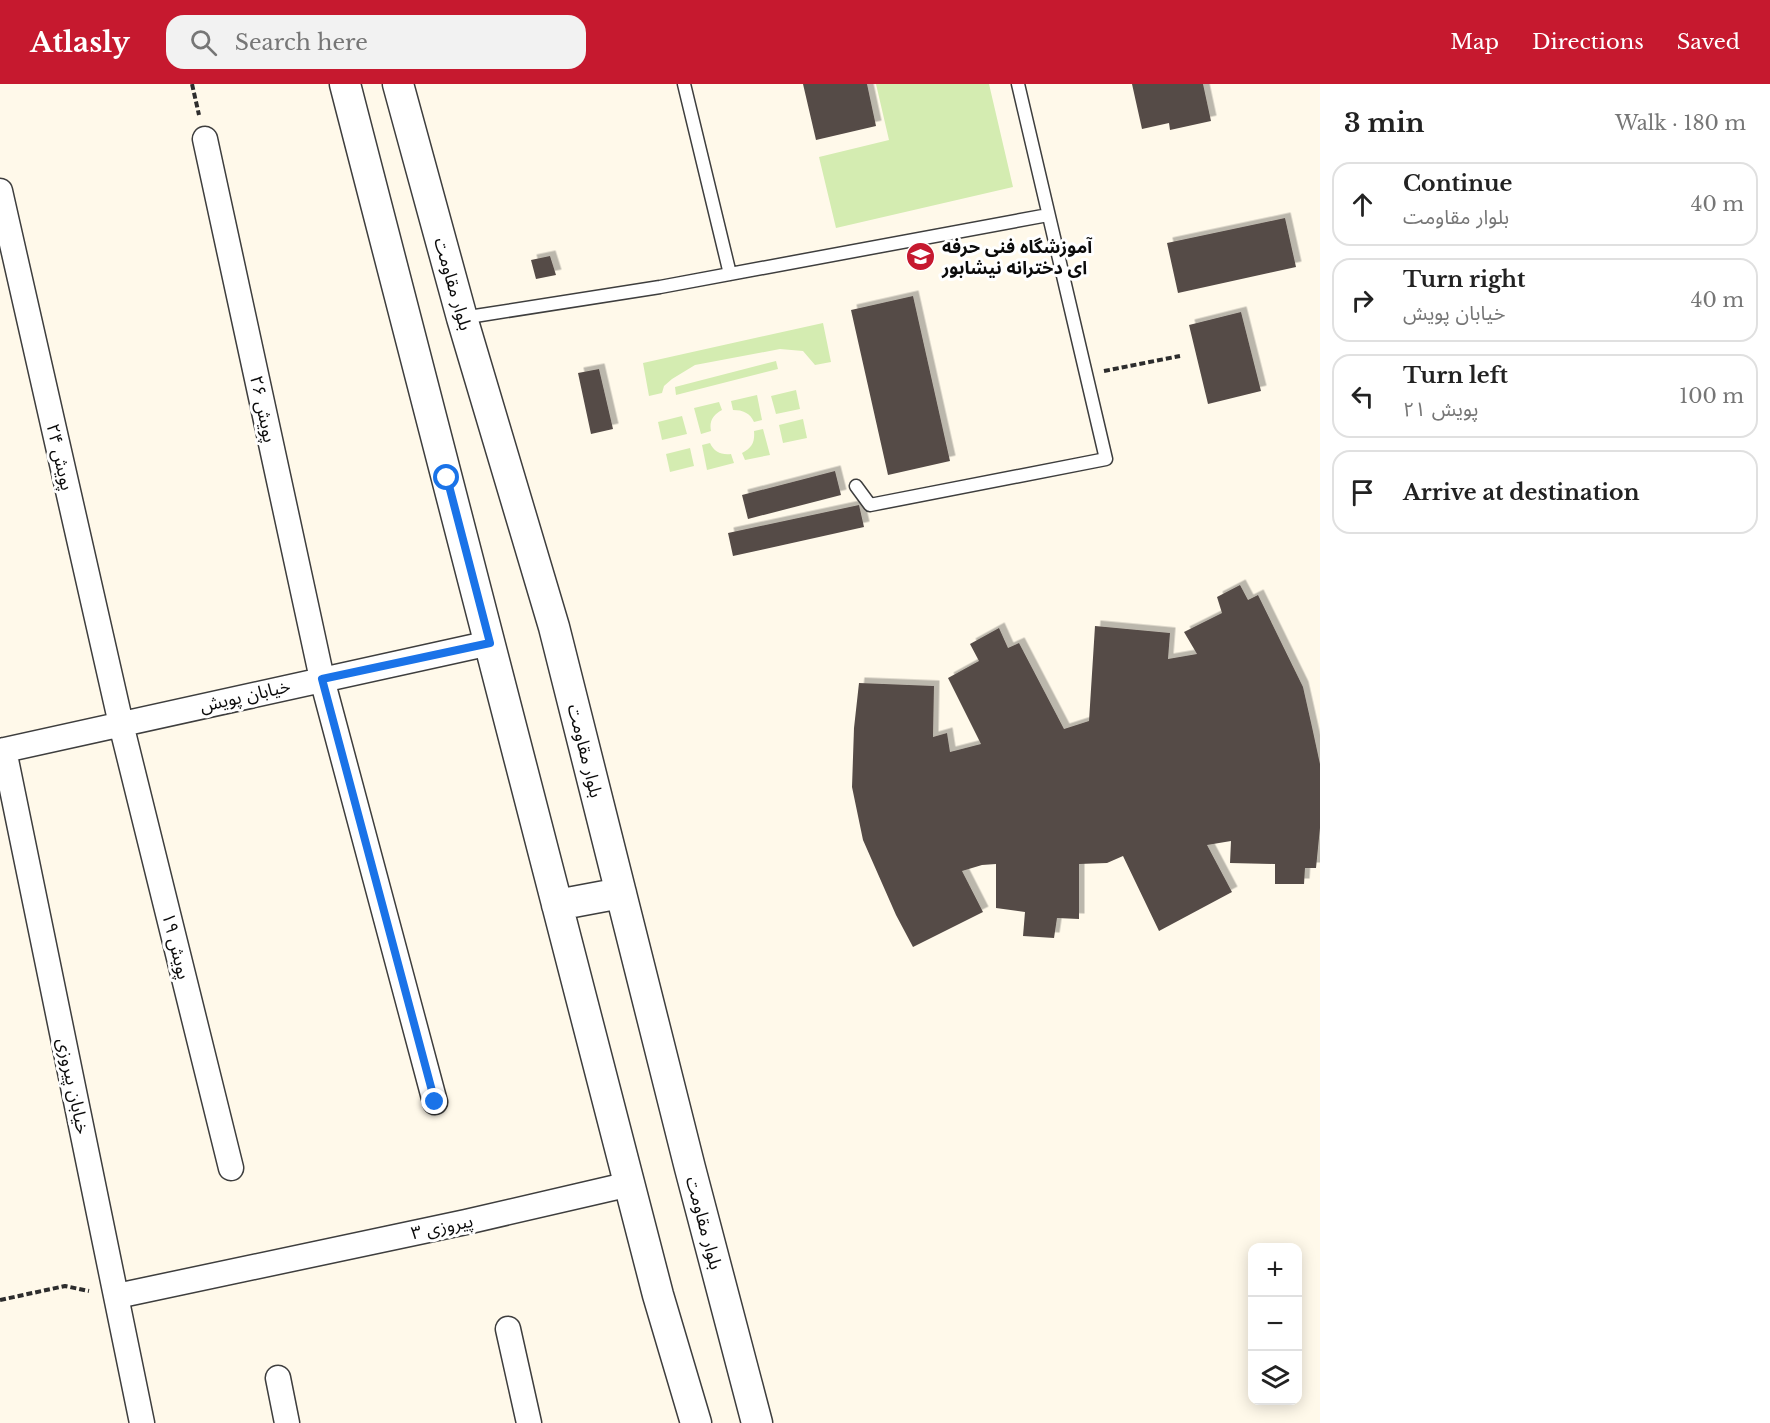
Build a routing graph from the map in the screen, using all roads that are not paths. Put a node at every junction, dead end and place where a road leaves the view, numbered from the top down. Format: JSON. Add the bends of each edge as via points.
{"nodes":[{"id":1,"x":345,"y":84,"type":"edge"},
{"id":2,"x":398,"y":84,"type":"edge"},
{"id":3,"x":684,"y":84,"type":"edge"},
{"id":4,"x":1018,"y":84,"type":"edge"},
{"id":5,"x":205,"y":139,"type":"dead end"},
{"id":6,"x":0,"y":190,"type":"edge"},
{"id":7,"x":1048,"y":215,"type":"junction"},
{"id":8,"x":730,"y":274,"type":"junction"},
{"id":9,"x":462,"y":318,"type":"junction"},
{"id":10,"x":856,"y":486,"type":"dead end"},
{"id":11,"x":490,"y":643,"type":"junction"},
{"id":12,"x":322,"y":679,"type":"junction"},
{"id":13,"x":121,"y":724,"type":"junction"},
{"id":14,"x":2,"y":750,"type":"edge"},
{"id":15,"x":621,"y":893,"type":"junction"},
{"id":16,"x":557,"y":905,"type":"junction"},
{"id":17,"x":435,"y":1102,"type":"dead end"},
{"id":18,"x":231,"y":1168,"type":"dead end"},
{"id":19,"x":630,"y":1184,"type":"junction"},
{"id":20,"x":117,"y":1296,"type":"junction"},
{"id":21,"x":508,"y":1329,"type":"dead end"},
{"id":22,"x":278,"y":1378,"type":"dead end"},
{"id":23,"x":142,"y":1423,"type":"edge"},
{"id":24,"x":288,"y":1423,"type":"edge"},
{"id":25,"x":529,"y":1423,"type":"edge"},
{"id":26,"x":696,"y":1423,"type":"edge"},
{"id":27,"x":757,"y":1423,"type":"edge"}],
"edges":[{"from":1,"to":11,"type":"street"},
{"from":2,"to":9,"type":"street","name":"بلوار مقاومت"},
{"from":3,"to":8,"type":"lane"},
{"from":4,"to":7,"type":"lane"},
{"from":5,"to":12,"type":"street","name":"پویش ۲۶"},
{"from":6,"to":13,"type":"street","name":"پویش ۲۴"},
{"from":7,"to":8,"type":"lane"},
{"from":7,"to":10,"type":"lane","via":[[1106,459],[870,505]]},
{"from":8,"to":9,"type":"lane"},
{"from":9,"to":15,"type":"street","name":"بلوار مقاومت","via":[[554,627]]},
{"from":11,"to":12,"type":"street","name":"خیابان پویش"},
{"from":11,"to":16,"type":"street"},
{"from":12,"to":13,"type":"street","name":"خیابان پویش"},
{"from":12,"to":17,"type":"street","name":"پویش ۲۶"},
{"from":13,"to":14,"type":"street","name":"خیابان پویش"},
{"from":13,"to":18,"type":"street","name":"پویش ۱۹"},
{"from":14,"to":20,"type":"street","name":"خیابان پیروزی"},
{"from":15,"to":16,"type":"street"},
{"from":15,"to":27,"type":"street","name":"بلوار مقاومت"},
{"from":16,"to":19,"type":"street"},
{"from":19,"to":20,"type":"street","name":"پیروزی ۳"},
{"from":19,"to":26,"type":"street"},
{"from":20,"to":23,"type":"street","name":"خیابان پیروزی"},
{"from":21,"to":25,"type":"street"},
{"from":22,"to":24,"type":"street"}]}
